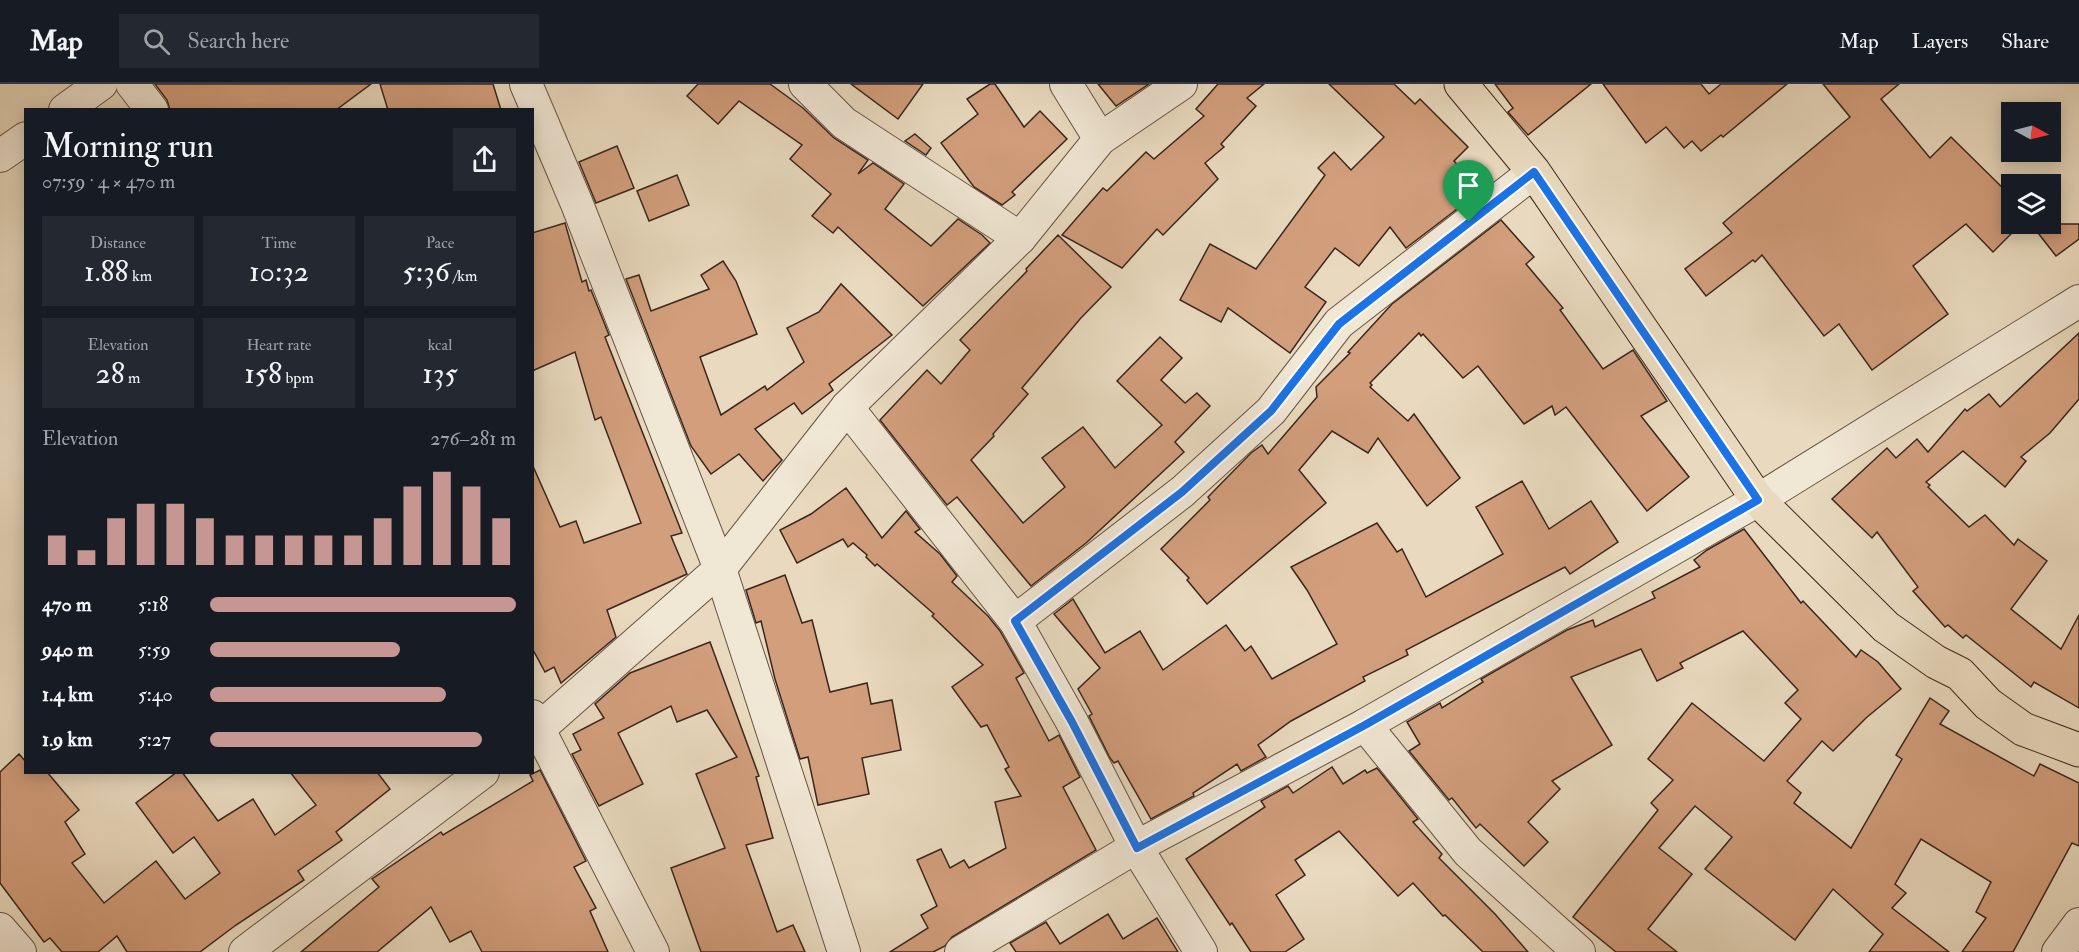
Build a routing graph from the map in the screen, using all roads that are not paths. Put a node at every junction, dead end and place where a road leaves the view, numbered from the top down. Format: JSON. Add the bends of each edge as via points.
{"nodes":[{"id":1,"x":101,"y":84,"type":"edge"},
{"id":2,"x":132,"y":84,"type":"edge"},
{"id":3,"x":526,"y":84,"type":"edge"},
{"id":4,"x":806,"y":84,"type":"edge"},
{"id":5,"x":1066,"y":84,"type":"edge"},
{"id":6,"x":1181,"y":84,"type":"edge"},
{"id":7,"x":1461,"y":84,"type":"edge"},
{"id":8,"x":68,"y":108,"type":"edge"},
{"id":9,"x":150,"y":108,"type":"edge"},
{"id":10,"x":24,"y":139,"type":"edge"},
{"id":11,"x":1100,"y":139,"type":"junction"},
{"id":12,"x":0,"y":156,"type":"edge"},
{"id":13,"x":1534,"y":172,"type":"junction"},
{"id":14,"x":1020,"y":238,"type":"junction"},
{"id":15,"x":2079,"y":301,"type":"edge"},
{"id":16,"x":847,"y":407,"type":"junction"},
{"id":17,"x":1758,"y":500,"type":"junction"},
{"id":18,"x":720,"y":569,"type":"junction"},
{"id":19,"x":1015,"y":621,"type":"junction"},
{"id":20,"x":1365,"y":725,"type":"junction"},
{"id":21,"x":535,"y":727,"type":"edge"},
{"id":22,"x":2079,"y":750,"type":"edge"},
{"id":23,"x":480,"y":774,"type":"edge"},
{"id":24,"x":1137,"y":848,"type":"junction"},
{"id":25,"x":2079,"y":924,"type":"edge"},
{"id":26,"x":0,"y":929,"type":"edge"},
{"id":27,"x":20,"y":952,"type":"edge"},
{"id":28,"x":245,"y":952,"type":"edge"},
{"id":29,"x":653,"y":952,"type":"edge"},
{"id":30,"x":844,"y":952,"type":"edge"},
{"id":31,"x":961,"y":952,"type":"edge"},
{"id":32,"x":1202,"y":952,"type":"edge"},
{"id":33,"x":1579,"y":952,"type":"edge"},
{"id":34,"x":2058,"y":952,"type":"edge"}],
"edges":[{"from":1,"to":8,"type":"street"},
{"from":2,"to":9,"type":"street"},
{"from":3,"to":18,"type":"street"},
{"from":4,"to":14,"type":"street","via":[[844,123]]},
{"from":5,"to":11,"type":"street"},
{"from":6,"to":11,"type":"street"},
{"from":7,"to":13,"type":"main road"},
{"from":10,"to":12,"type":"street"},
{"from":11,"to":14,"type":"street"},
{"from":13,"to":17,"type":"main road"},
{"from":13,"to":19,"type":"street","via":[[1339,324],[1271,411],[1182,492]]},
{"from":14,"to":16,"type":"street"},
{"from":15,"to":17,"type":"street"},
{"from":16,"to":18,"type":"street"},
{"from":16,"to":19,"type":"street"},
{"from":17,"to":20,"type":"street"},
{"from":17,"to":22,"type":"main road","via":[[1886,627],[1960,674],[1988,704],[2023,729]]},
{"from":18,"to":21,"type":"street"},
{"from":18,"to":30,"type":"street"},
{"from":19,"to":24,"type":"street"},
{"from":20,"to":24,"type":"street"},
{"from":20,"to":33,"type":"street","via":[[1468,852]]},
{"from":21,"to":29,"type":"street"},
{"from":23,"to":28,"type":"street"},
{"from":24,"to":31,"type":"street"},
{"from":24,"to":32,"type":"street"},
{"from":25,"to":34,"type":"street"},
{"from":26,"to":27,"type":"street"}]}
